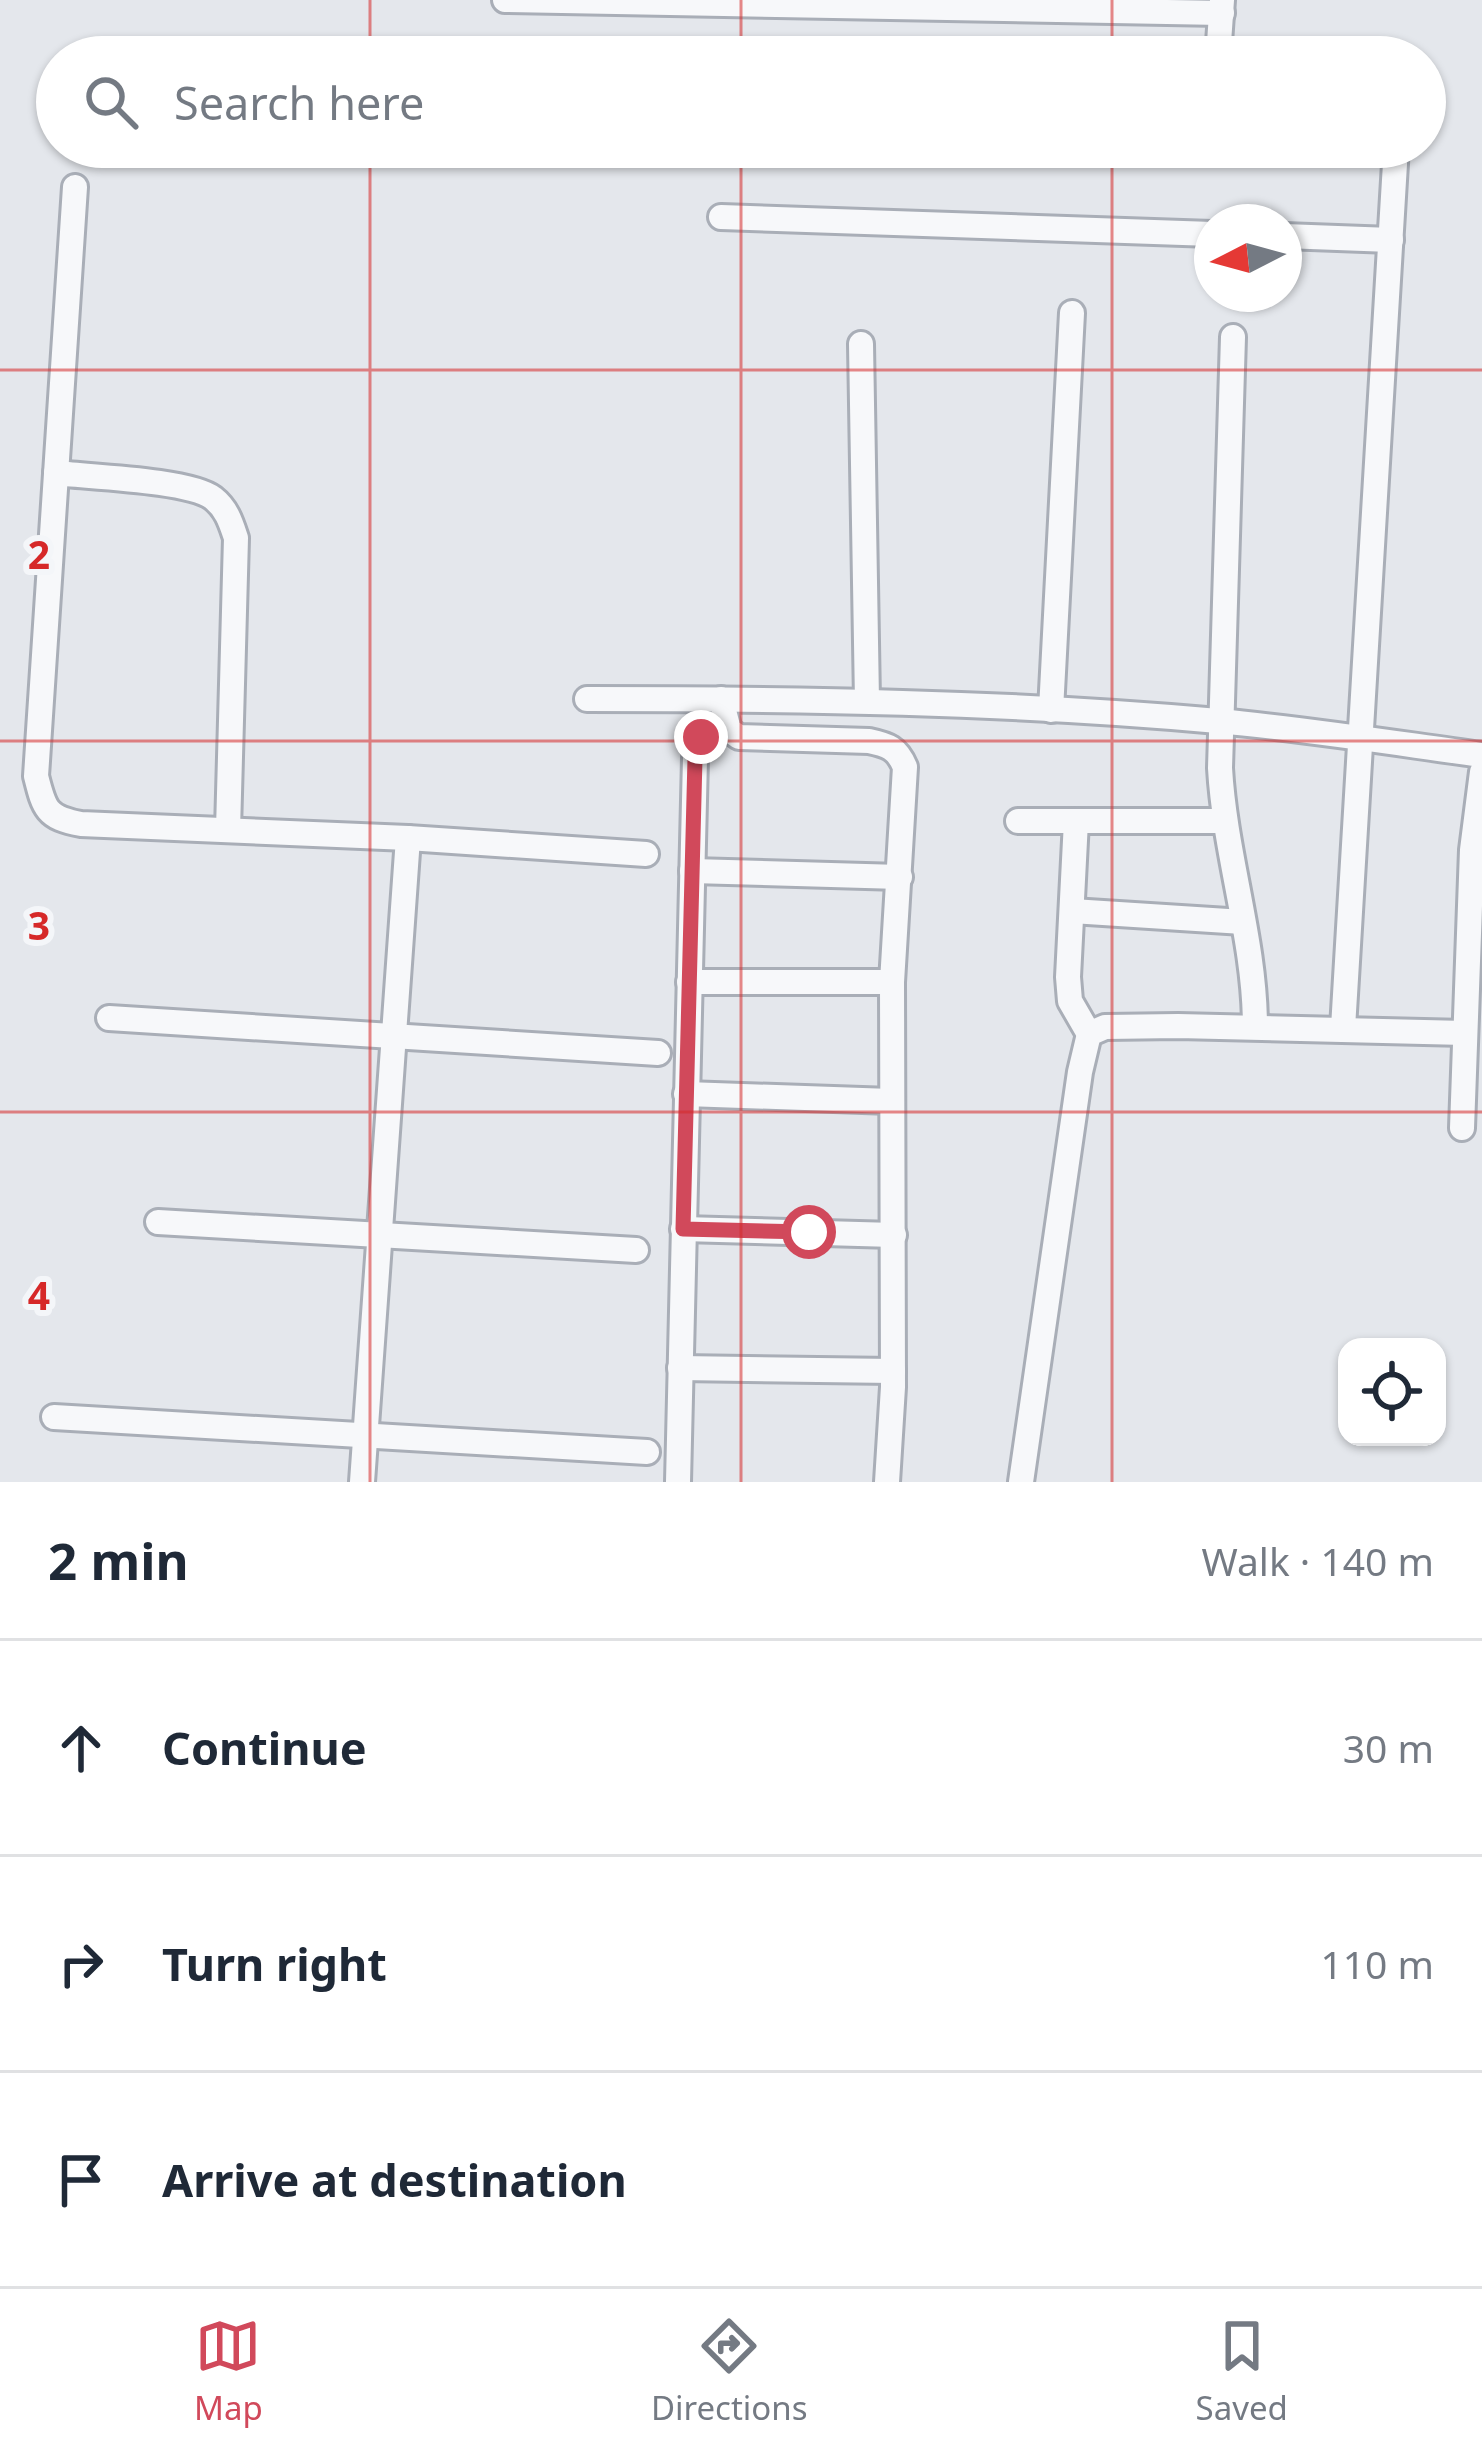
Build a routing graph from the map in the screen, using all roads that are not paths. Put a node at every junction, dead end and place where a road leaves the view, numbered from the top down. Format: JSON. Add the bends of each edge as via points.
{"nodes":[{"id":1,"x":506,"y":0,"type":"edge"},
{"id":2,"x":1222,"y":6,"type":"edge"},
{"id":3,"x":1220,"y":36,"type":"edge"},
{"id":4,"x":1395,"y":168,"type":"edge"},
{"id":5,"x":75,"y":187,"type":"dead end"},
{"id":6,"x":721,"y":217,"type":"dead end"},
{"id":7,"x":1194,"y":233,"type":"edge"},
{"id":8,"x":1302,"y":237,"type":"edge"},
{"id":9,"x":1391,"y":240,"type":"junction"},
{"id":10,"x":1072,"y":313,"type":"dead end"},
{"id":11,"x":1233,"y":338,"type":"dead end"},
{"id":12,"x":861,"y":344,"type":"dead end"},
{"id":13,"x":56,"y":473,"type":"junction"},
{"id":14,"x":586,"y":699,"type":"dead end"},
{"id":15,"x":721,"y":699,"type":"junction"},
{"id":16,"x":867,"y":701,"type":"junction"},
{"id":17,"x":1052,"y":710,"type":"junction"},
{"id":18,"x":1219,"y":722,"type":"junction"},
{"id":19,"x":729,"y":730,"type":"junction"},
{"id":20,"x":1360,"y":738,"type":"junction"},
{"id":21,"x":1482,"y":755,"type":"edge"},
{"id":22,"x":1482,"y":772,"type":"edge"},
{"id":23,"x":1018,"y":821,"type":"dead end"},
{"id":24,"x":1076,"y":821,"type":"junction"},
{"id":25,"x":1223,"y":821,"type":"junction"},
{"id":26,"x":228,"y":830,"type":"junction"},
{"id":27,"x":408,"y":838,"type":"junction"},
{"id":28,"x":646,"y":854,"type":"dead end"},
{"id":29,"x":692,"y":871,"type":"junction"},
{"id":30,"x":900,"y":877,"type":"junction"},
{"id":31,"x":1072,"y":911,"type":"junction"},
{"id":32,"x":1244,"y":922,"type":"junction"},
{"id":33,"x":689,"y":982,"type":"junction"},
{"id":34,"x":892,"y":982,"type":"junction"},
{"id":35,"x":109,"y":1018,"type":"dead end"},
{"id":36,"x":1255,"y":1028,"type":"junction"},
{"id":37,"x":1343,"y":1028,"type":"junction"},
{"id":38,"x":1089,"y":1034,"type":"junction"},
{"id":39,"x":1465,"y":1034,"type":"junction"},
{"id":40,"x":394,"y":1035,"type":"junction"},
{"id":41,"x":658,"y":1053,"type":"dead end"},
{"id":42,"x":686,"y":1094,"type":"junction"},
{"id":43,"x":891,"y":1101,"type":"junction"},
{"id":44,"x":1462,"y":1128,"type":"dead end"},
{"id":45,"x":158,"y":1222,"type":"dead end"},
{"id":46,"x":683,"y":1229,"type":"junction"},
{"id":47,"x":894,"y":1234,"type":"junction"},
{"id":48,"x":380,"y":1235,"type":"junction"},
{"id":49,"x":636,"y":1250,"type":"dead end"},
{"id":50,"x":680,"y":1368,"type":"junction"},
{"id":51,"x":893,"y":1371,"type":"junction"},
{"id":52,"x":54,"y":1418,"type":"dead end"},
{"id":53,"x":366,"y":1434,"type":"junction"},
{"id":54,"x":647,"y":1453,"type":"dead end"},
{"id":55,"x":362,"y":1482,"type":"edge"},
{"id":56,"x":678,"y":1482,"type":"edge"},
{"id":57,"x":887,"y":1482,"type":"edge"},
{"id":58,"x":1021,"y":1482,"type":"edge"}],
"edges":[{"from":1,"to":2,"type":"street"},
{"from":2,"to":3,"type":"street"},
{"from":4,"to":9,"type":"street"},
{"from":5,"to":13,"type":"street"},
{"from":6,"to":7,"type":"street"},
{"from":8,"to":9,"type":"street"},
{"from":9,"to":20,"type":"street"},
{"from":10,"to":17,"type":"street"},
{"from":11,"to":18,"type":"street"},
{"from":12,"to":16,"type":"street"},
{"from":13,"to":26,"type":"street","via":[[178,486],[210,495],[227,513],[236,538]]},
{"from":13,"to":26,"type":"street","via":[[36,776],[44,806],[58,820],[81,824]]},
{"from":14,"to":15,"type":"street"},
{"from":15,"to":16,"type":"street"},
{"from":15,"to":19,"type":"street"},
{"from":16,"to":17,"type":"street"},
{"from":17,"to":18,"type":"street"},
{"from":18,"to":20,"type":"street"},
{"from":18,"to":25,"type":"street"},
{"from":19,"to":29,"type":"street","via":[[701,737],[695,758]]},
{"from":19,"to":30,"type":"street","via":[[754,740],[869,741],[899,753]]},
{"from":20,"to":21,"type":"street"},
{"from":20,"to":37,"type":"street"},
{"from":22,"to":39,"type":"street"},
{"from":23,"to":24,"type":"street"},
{"from":24,"to":25,"type":"street"},
{"from":24,"to":31,"type":"street"},
{"from":25,"to":32,"type":"street"},
{"from":26,"to":27,"type":"street"},
{"from":27,"to":28,"type":"street"},
{"from":27,"to":40,"type":"street"},
{"from":29,"to":30,"type":"street"},
{"from":29,"to":33,"type":"street"},
{"from":30,"to":34,"type":"street"},
{"from":31,"to":32,"type":"street"},
{"from":31,"to":38,"type":"street","via":[[1070,1001]]},
{"from":32,"to":36,"type":"street"},
{"from":33,"to":34,"type":"street"},
{"from":33,"to":42,"type":"street"},
{"from":34,"to":43,"type":"street"},
{"from":35,"to":40,"type":"street"},
{"from":36,"to":37,"type":"street"},
{"from":36,"to":38,"type":"street","via":[[1105,1027]]},
{"from":37,"to":39,"type":"street"},
{"from":38,"to":58,"type":"street"},
{"from":39,"to":44,"type":"street"},
{"from":40,"to":41,"type":"street"},
{"from":40,"to":48,"type":"street"},
{"from":42,"to":43,"type":"street"},
{"from":42,"to":46,"type":"street"},
{"from":43,"to":47,"type":"street"},
{"from":45,"to":48,"type":"street"},
{"from":46,"to":47,"type":"street"},
{"from":46,"to":50,"type":"street"},
{"from":47,"to":51,"type":"street"},
{"from":48,"to":49,"type":"street"},
{"from":48,"to":53,"type":"street"},
{"from":50,"to":51,"type":"street"},
{"from":50,"to":56,"type":"street"},
{"from":51,"to":57,"type":"street"},
{"from":52,"to":53,"type":"street"},
{"from":53,"to":54,"type":"street"},
{"from":53,"to":55,"type":"street"}]}
